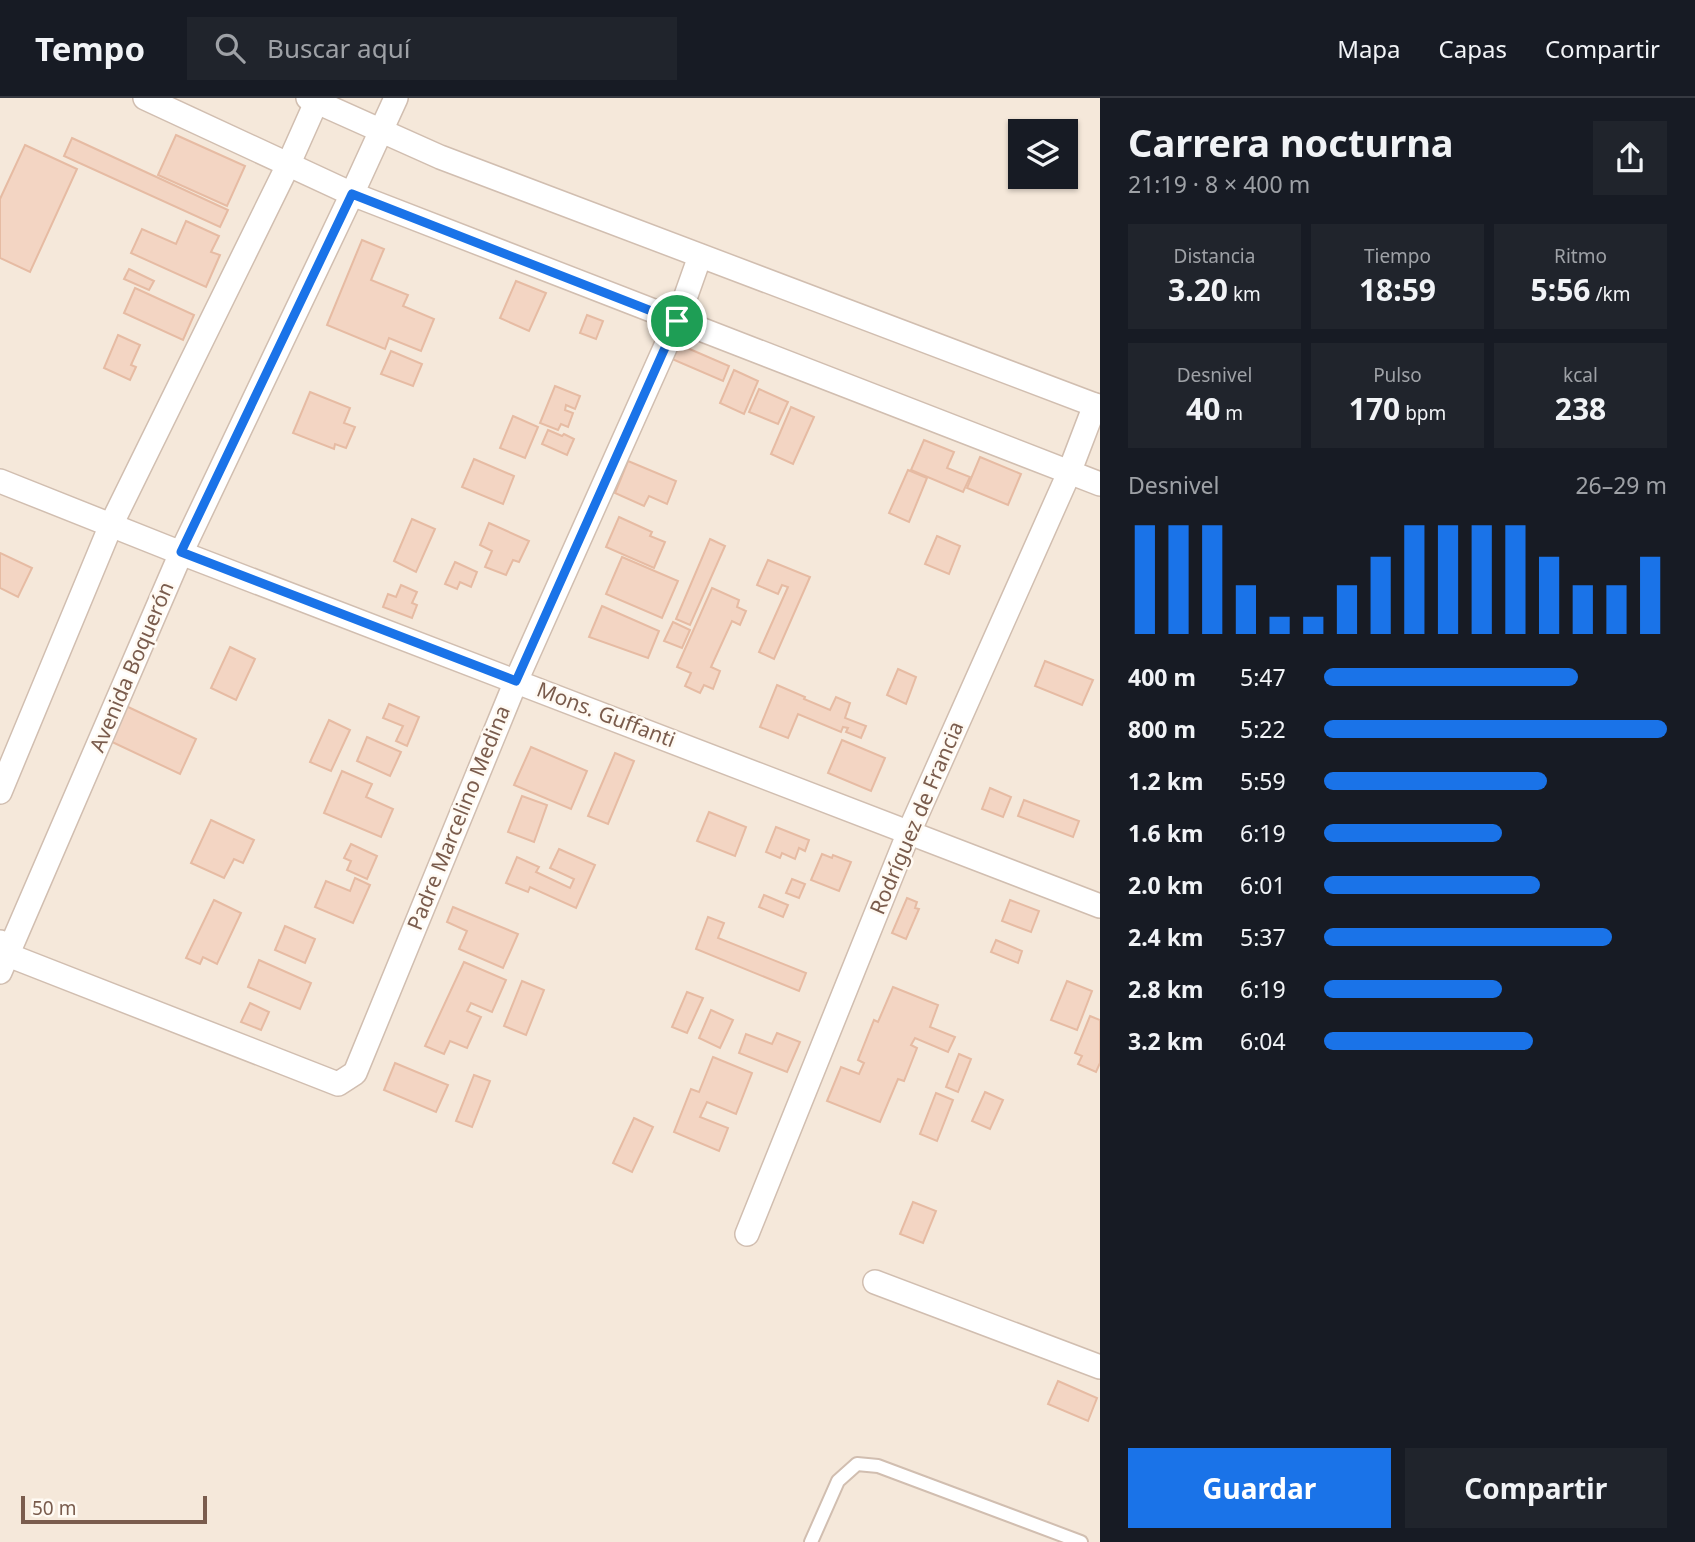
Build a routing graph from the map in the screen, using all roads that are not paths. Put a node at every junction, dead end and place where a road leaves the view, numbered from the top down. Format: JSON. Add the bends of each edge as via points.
{"nodes":[{"id":1,"x":145,"y":98,"type":"edge"},
{"id":2,"x":396,"y":98,"type":"edge"},
{"id":3,"x":314,"y":99,"type":"edge"},
{"id":4,"x":381,"y":131,"type":"junction"},
{"id":5,"x":289,"y":163,"type":"junction"},
{"id":6,"x":352,"y":194,"type":"junction"},
{"id":7,"x":700,"y":256,"type":"junction"},
{"id":8,"x":677,"y":321,"type":"junction"},
{"id":9,"x":1097,"y":406,"type":"edge"},
{"id":10,"x":1069,"y":473,"type":"junction"},
{"id":11,"x":0,"y":481,"type":"edge"},
{"id":12,"x":1100,"y":485,"type":"edge"},
{"id":13,"x":111,"y":525,"type":"junction"},
{"id":14,"x":181,"y":552,"type":"junction"},
{"id":15,"x":516,"y":681,"type":"junction"},
{"id":16,"x":0,"y":792,"type":"edge"},
{"id":17,"x":909,"y":832,"type":"junction"},
{"id":18,"x":1100,"y":906,"type":"edge"},
{"id":19,"x":3,"y":956,"type":"edge"},
{"id":20,"x":747,"y":1234,"type":"dead end"},
{"id":21,"x":875,"y":1282,"type":"dead end"},
{"id":22,"x":1100,"y":1367,"type":"edge"},
{"id":23,"x":811,"y":1542,"type":"edge"},
{"id":24,"x":1081,"y":1542,"type":"edge"}],
"edges":[{"from":1,"to":5,"type":"street"},
{"from":2,"to":4,"type":"street","name":"Avenida Boquerón"},
{"from":3,"to":4,"type":"street"},
{"from":3,"to":5,"type":"street"},
{"from":4,"to":6,"type":"street","name":"Avenida Boquerón"},
{"from":4,"to":7,"type":"street","via":[[440,158]]},
{"from":5,"to":6,"type":"street"},
{"from":5,"to":13,"type":"street"},
{"from":6,"to":8,"type":"street"},
{"from":6,"to":14,"type":"street","name":"Avenida Boquerón"},
{"from":7,"to":8,"type":"street","name":"Padre Marcelino Medina"},
{"from":7,"to":9,"type":"street"},
{"from":8,"to":10,"type":"street"},
{"from":8,"to":15,"type":"street","name":"Padre Marcelino Medina"},
{"from":9,"to":10,"type":"street","name":"Rodríguez de Francia"},
{"from":10,"to":12,"type":"street"},
{"from":10,"to":17,"type":"street","name":"Rodríguez de Francia"},
{"from":11,"to":13,"type":"street","name":"Mons. Guffanti"},
{"from":13,"to":14,"type":"street","name":"Mons. Guffanti"},
{"from":13,"to":16,"type":"street"},
{"from":14,"to":15,"type":"street","name":"Mons. Guffanti"},
{"from":14,"to":19,"type":"street","name":"Avenida Boquerón"},
{"from":15,"to":17,"type":"street","name":"Mons. Guffanti"},
{"from":15,"to":19,"type":"street","name":"Padre Marcelino Medina","via":[[355,1073],[338,1084]]},
{"from":17,"to":18,"type":"street","name":"Mons. Guffanti"},
{"from":17,"to":20,"type":"street","name":"Rodríguez de Francia"},
{"from":21,"to":22,"type":"street"},
{"from":23,"to":24,"type":"lane","via":[[838,1481],[857,1464],[878,1466]]}]}
